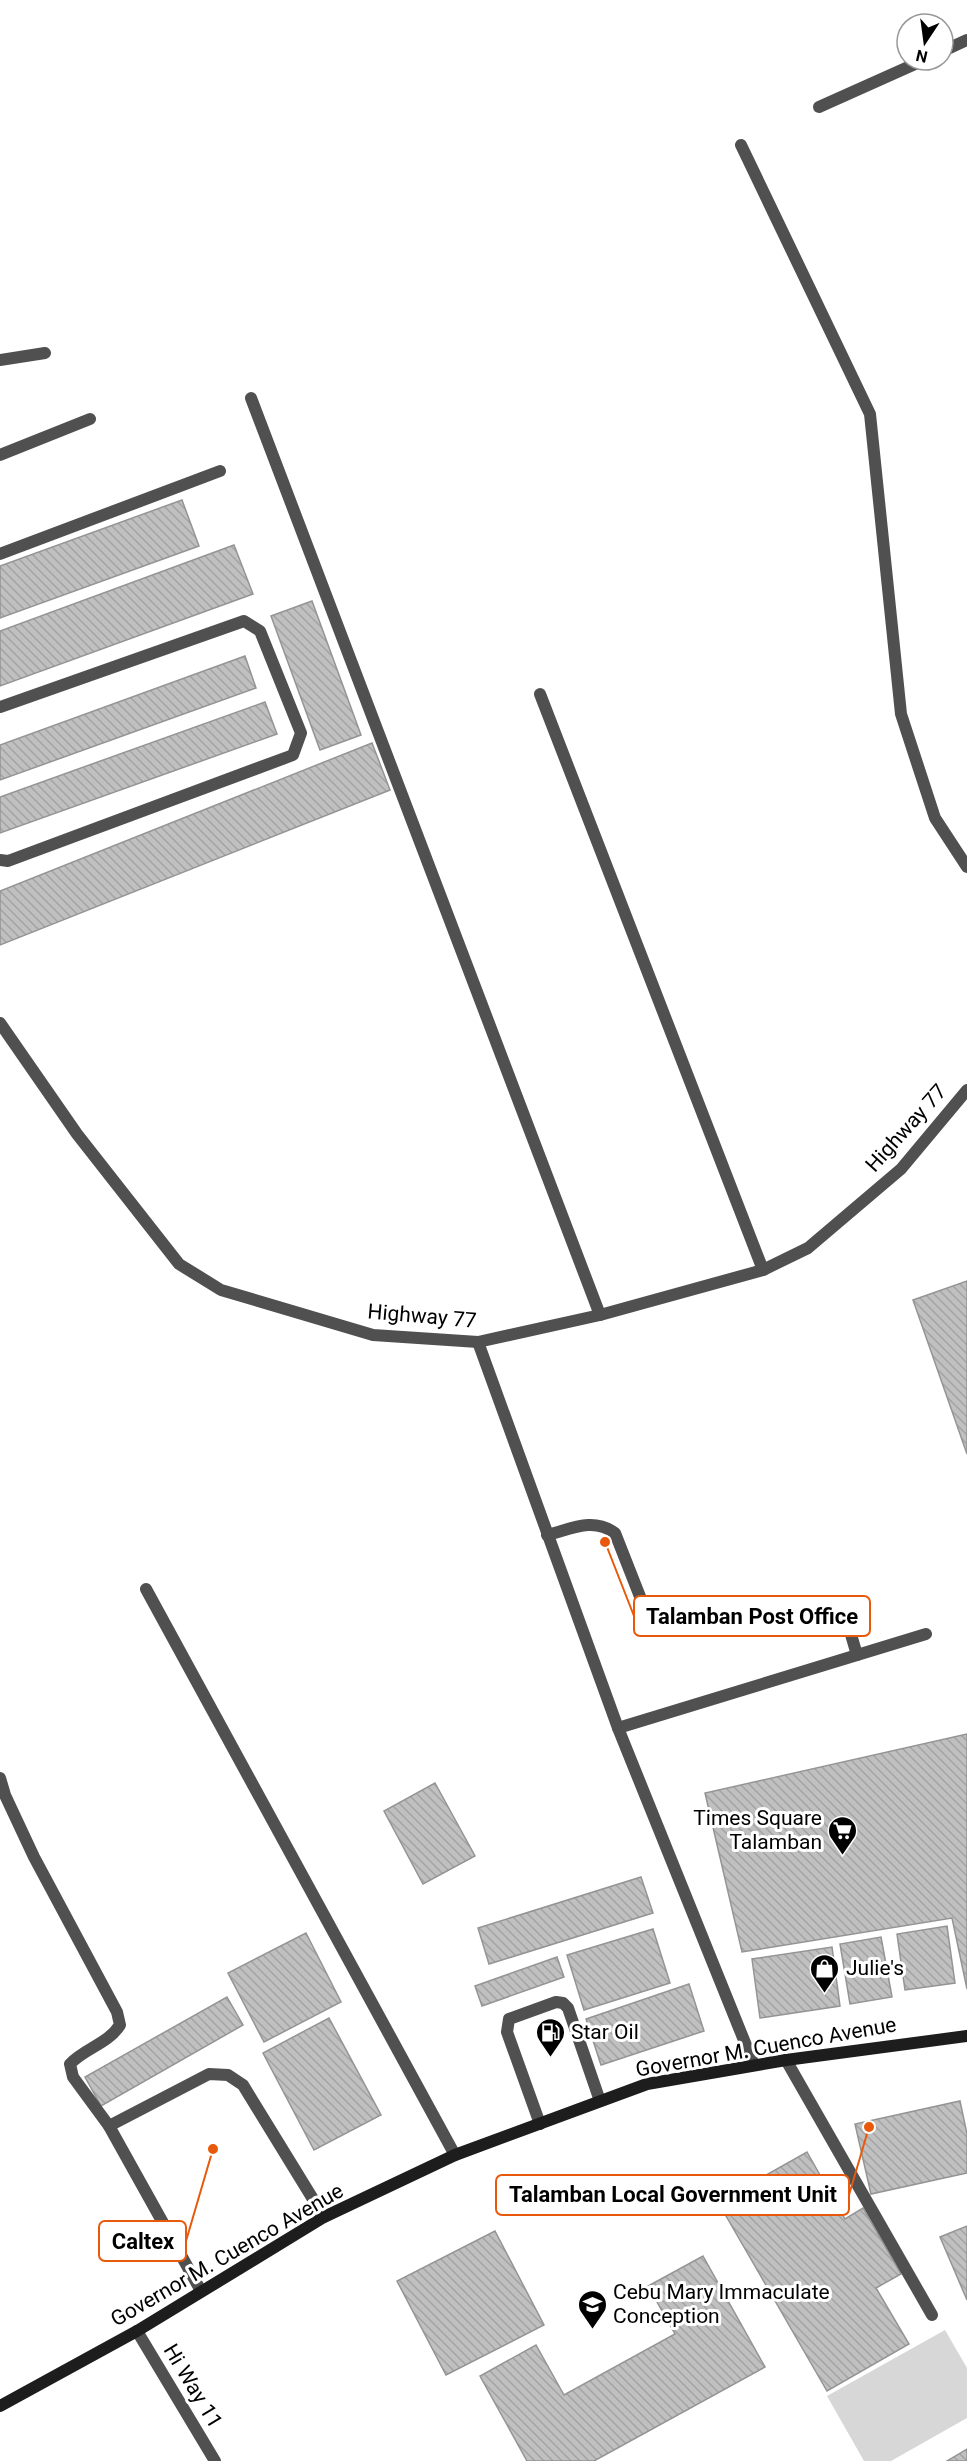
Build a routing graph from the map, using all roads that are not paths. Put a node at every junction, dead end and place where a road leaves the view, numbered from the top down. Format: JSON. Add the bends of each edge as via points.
{"nodes":[{"id":1,"x":898,"y":72,"type":"edge"},
{"id":2,"x":819,"y":108,"type":"dead end"},
{"id":3,"x":741,"y":146,"type":"dead end"},
{"id":4,"x":45,"y":353,"type":"dead end"},
{"id":5,"x":0,"y":360,"type":"edge"},
{"id":6,"x":251,"y":398,"type":"dead end"},
{"id":7,"x":90,"y":419,"type":"dead end"},
{"id":8,"x":0,"y":455,"type":"edge"},
{"id":9,"x":220,"y":471,"type":"dead end"},
{"id":10,"x":0,"y":554,"type":"edge"},
{"id":11,"x":540,"y":693,"type":"dead end"},
{"id":12,"x":0,"y":707,"type":"edge"},
{"id":13,"x":0,"y":860,"type":"edge"},
{"id":14,"x":967,"y":867,"type":"edge"},
{"id":15,"x":0,"y":1023,"type":"edge"},
{"id":16,"x":967,"y":1090,"type":"edge"},
{"id":17,"x":763,"y":1270,"type":"junction"},
{"id":18,"x":600,"y":1315,"type":"junction"},
{"id":19,"x":478,"y":1342,"type":"junction"},
{"id":20,"x":547,"y":1535,"type":"junction"},
{"id":21,"x":146,"y":1589,"type":"dead end"},
{"id":22,"x":843,"y":1607,"type":"dead end"},
{"id":23,"x":650,"y":1622,"type":"dead end"},
{"id":24,"x":926,"y":1634,"type":"dead end"},
{"id":25,"x":857,"y":1655,"type":"junction"},
{"id":26,"x":618,"y":1728,"type":"junction"},
{"id":27,"x":0,"y":1778,"type":"edge"},
{"id":28,"x":967,"y":2036,"type":"edge"},
{"id":29,"x":786,"y":2060,"type":"junction"},
{"id":30,"x":754,"y":2065,"type":"junction"},
{"id":31,"x":600,"y":2101,"type":"junction"},
{"id":32,"x":540,"y":2124,"type":"junction"},
{"id":33,"x":109,"y":2126,"type":"junction"},
{"id":34,"x":454,"y":2155,"type":"junction"},
{"id":35,"x":324,"y":2217,"type":"junction"},
{"id":36,"x":201,"y":2291,"type":"junction"},
{"id":37,"x":932,"y":2315,"type":"dead end"},
{"id":38,"x":137,"y":2331,"type":"junction"},
{"id":39,"x":0,"y":2406,"type":"edge"},
{"id":40,"x":215,"y":2461,"type":"edge"}],
"edges":[{"from":1,"to":2,"type":"street"},
{"from":3,"to":14,"type":"street","via":[[870,414],[901,714],[935,818]]},
{"from":4,"to":5,"type":"street"},
{"from":6,"to":18,"type":"street"},
{"from":7,"to":8,"type":"street"},
{"from":9,"to":10,"type":"street"},
{"from":11,"to":17,"type":"street"},
{"from":12,"to":13,"type":"street","via":[[244,621],[260,631],[301,734],[293,755],[8,861]]},
{"from":15,"to":19,"type":"street","name":"Highway 77","via":[[77,1134],[179,1264],[221,1290],[373,1335]]},
{"from":16,"to":17,"type":"street","name":"Highway 77","via":[[901,1169],[808,1248]]},
{"from":17,"to":18,"type":"street","name":"Highway 77"},
{"from":18,"to":19,"type":"street","name":"Highway 77"},
{"from":19,"to":20,"type":"street"},
{"from":20,"to":23,"type":"street","via":[[591,1523],[615,1533]]},
{"from":20,"to":26,"type":"street"},
{"from":21,"to":34,"type":"street"},
{"from":22,"to":25,"type":"street"},
{"from":24,"to":25,"type":"street"},
{"from":25,"to":26,"type":"street"},
{"from":26,"to":30,"type":"street"},
{"from":27,"to":33,"type":"street","via":[[34,1857],[117,2012],[120,2025],[113,2036],[78,2055],[70,2064],[73,2077]]},
{"from":28,"to":29,"type":"main road","name":"Governor M. Cuenco Avenue"},
{"from":29,"to":30,"type":"main road","name":"Governor M. Cuenco Avenue"},
{"from":29,"to":37,"type":"street"},
{"from":30,"to":31,"type":"main road","name":"Governor M. Cuenco Avenue","via":[[647,2084]]},
{"from":31,"to":32,"type":"main road","name":"Governor M. Cuenco Avenue"},
{"from":31,"to":32,"type":"street","via":[[563,2003],[509,2019],[507,2032]]},
{"from":32,"to":34,"type":"main road","name":"Governor M. Cuenco Avenue"},
{"from":33,"to":35,"type":"street","via":[[209,2074],[228,2075],[243,2085]]},
{"from":33,"to":36,"type":"street"},
{"from":34,"to":35,"type":"main road","name":"Governor M. Cuenco Avenue"},
{"from":35,"to":36,"type":"main road","name":"Governor M. Cuenco Avenue"},
{"from":36,"to":38,"type":"main road","name":"Governor M. Cuenco Avenue"},
{"from":38,"to":39,"type":"main road","name":"Governor M. Cuenco Avenue"},
{"from":38,"to":40,"type":"street","name":"Hi Way 11"}]}
